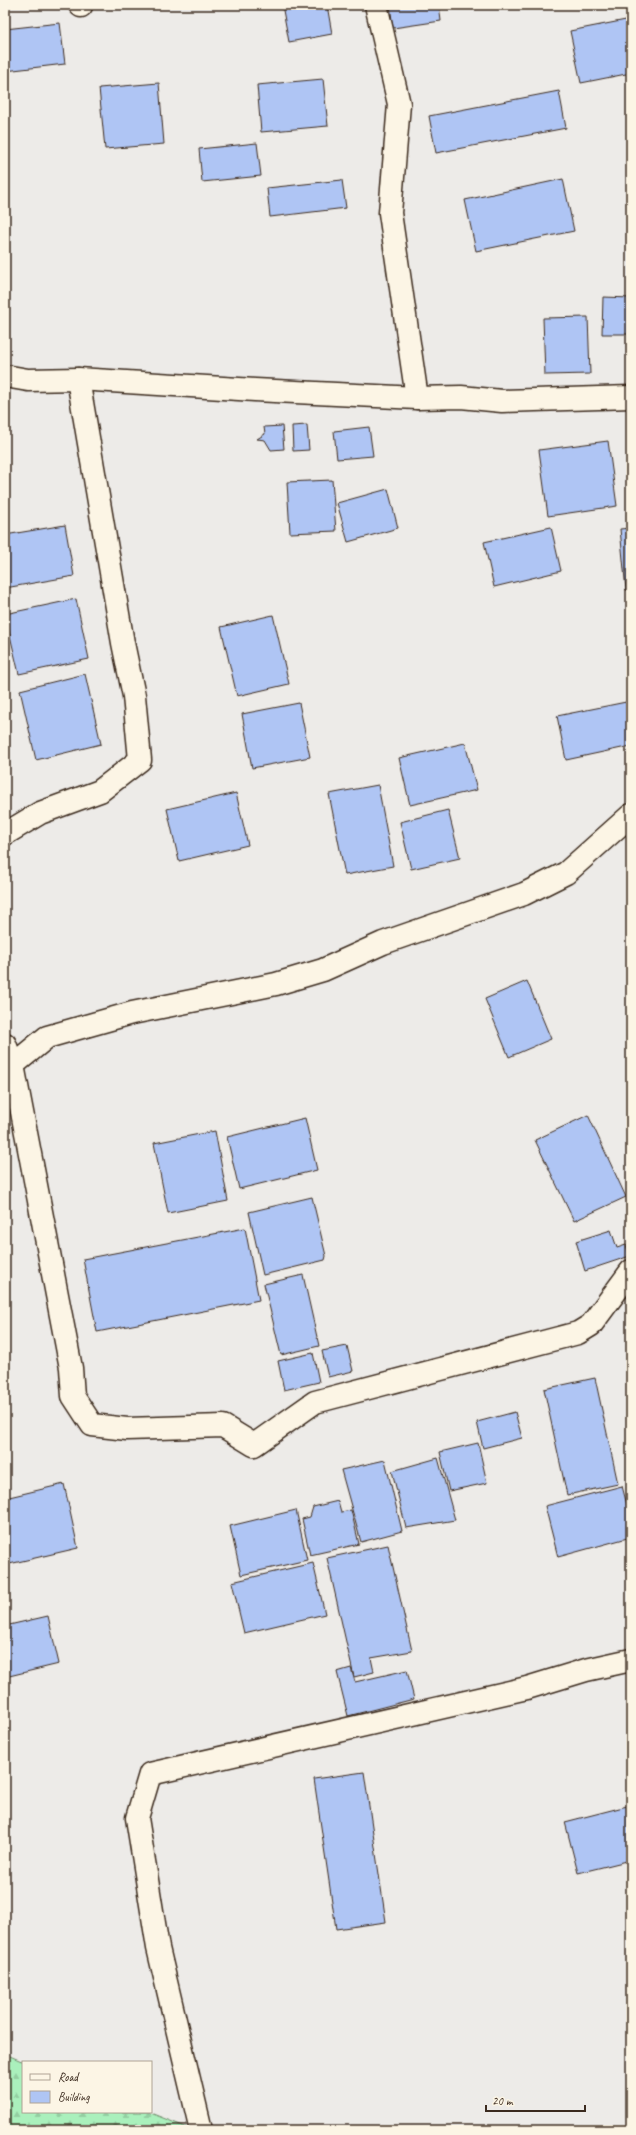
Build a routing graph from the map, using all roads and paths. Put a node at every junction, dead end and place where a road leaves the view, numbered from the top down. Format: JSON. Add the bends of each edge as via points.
{"nodes":[{"id":1,"x":376,"y":5,"type":"edge"},
{"id":2,"x":5,"y":376,"type":"edge"},
{"id":3,"x":78,"y":379,"type":"junction"},
{"id":4,"x":631,"y":397,"type":"edge"},
{"id":5,"x":417,"y":398,"type":"junction"},
{"id":6,"x":631,"y":815,"type":"edge"},
{"id":7,"x":5,"y":834,"type":"edge"},
{"id":8,"x":5,"y":1044,"type":"edge"},
{"id":9,"x":13,"y":1065,"type":"junction"},
{"id":10,"x":631,"y":1271,"type":"edge"},
{"id":11,"x":631,"y":1660,"type":"edge"},
{"id":12,"x":201,"y":2130,"type":"edge"}],
"edges":[{"from":1,"to":5,"type":"street","via":[[399,104],[390,213]]},
{"from":2,"to":3,"type":"street","via":[[28,380]]},
{"from":3,"to":5,"type":"street"},
{"from":3,"to":7,"type":"street","via":[[134,696],[140,760],[100,791],[40,813]]},
{"from":4,"to":5,"type":"street","via":[[502,401],[461,397]]},
{"from":6,"to":9,"type":"street","via":[[566,872],[524,894],[383,943],[316,972],[276,984],[132,1013],[47,1037]]},
{"from":8,"to":9,"type":"street"},
{"from":9,"to":10,"type":"street","via":[[70,1368],[73,1396],[92,1425],[127,1429],[223,1426],[254,1445],[315,1402],[578,1333],[591,1325]]},
{"from":11,"to":12,"type":"street","via":[[586,1670],[527,1688],[150,1774],[137,1818],[158,1948]]}]}
